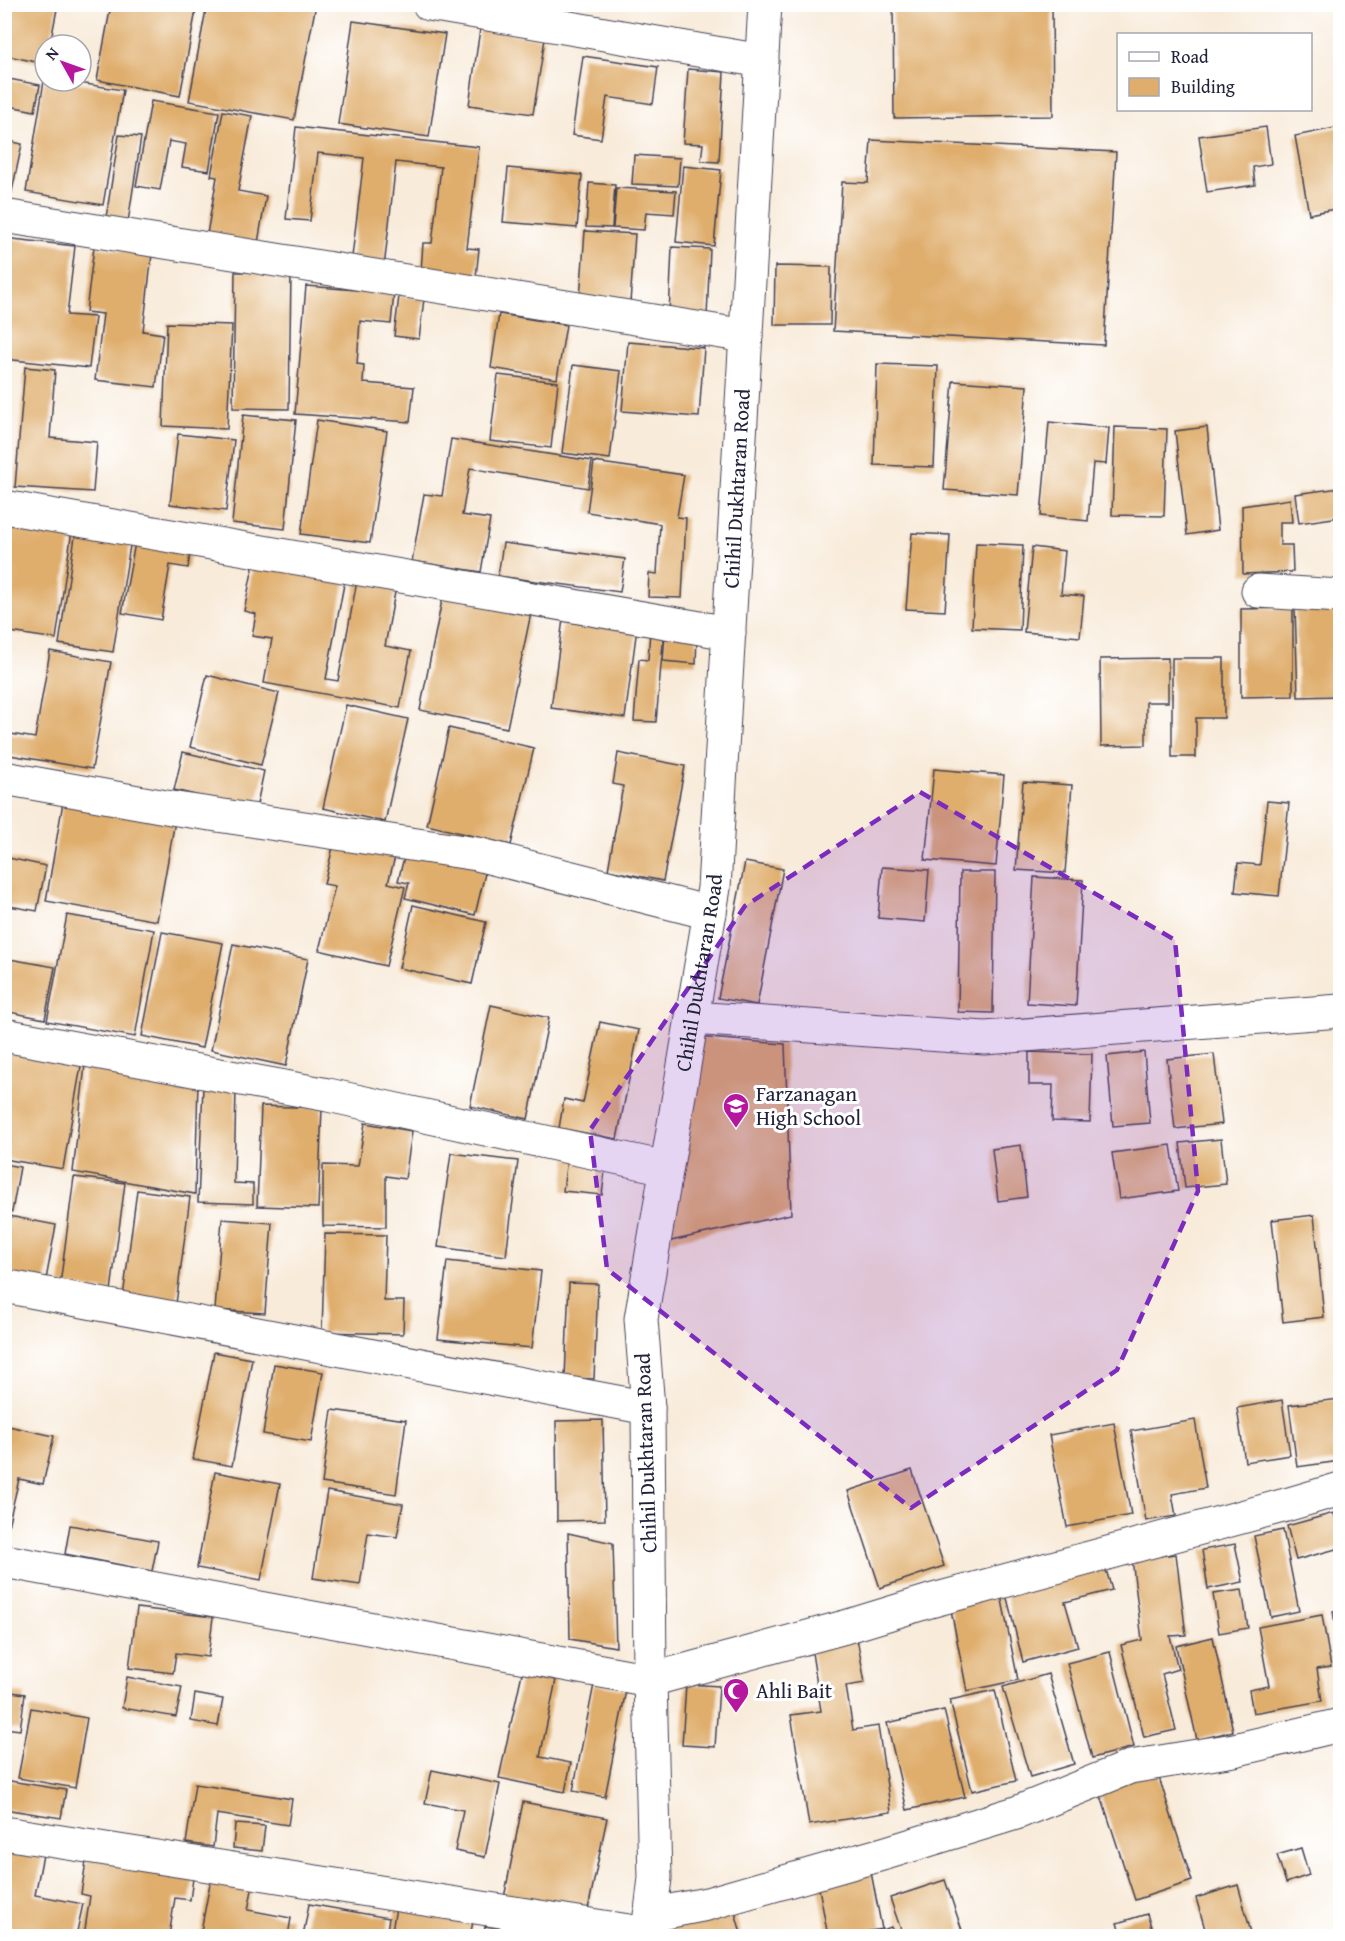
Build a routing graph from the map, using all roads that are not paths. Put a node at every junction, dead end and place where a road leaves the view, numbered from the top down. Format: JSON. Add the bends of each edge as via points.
{"nodes":[{"id":1,"x":429,"y":4,"type":"edge"},
{"id":2,"x":765,"y":4,"type":"edge"},
{"id":3,"x":762,"y":61,"type":"junction"},
{"id":4,"x":4,"y":216,"type":"edge"},
{"id":5,"x":746,"y":336,"type":"junction"},
{"id":6,"x":4,"y":507,"type":"edge"},
{"id":7,"x":1258,"y":591,"type":"dead end"},
{"id":8,"x":1341,"y":596,"type":"edge"},
{"id":9,"x":729,"y":633,"type":"junction"},
{"id":10,"x":4,"y":778,"type":"edge"},
{"id":11,"x":710,"y":913,"type":"junction"},
{"id":12,"x":1341,"y":1011,"type":"edge"},
{"id":13,"x":692,"y":1018,"type":"junction"},
{"id":14,"x":4,"y":1035,"type":"edge"},
{"id":15,"x":666,"y":1168,"type":"junction"},
{"id":16,"x":4,"y":1286,"type":"edge"},
{"id":17,"x":648,"y":1408,"type":"junction"},
{"id":18,"x":1341,"y":1489,"type":"edge"},
{"id":19,"x":4,"y":1561,"type":"edge"},
{"id":20,"x":650,"y":1680,"type":"junction"},
{"id":21,"x":1341,"y":1725,"type":"edge"},
{"id":22,"x":4,"y":1833,"type":"edge"},
{"id":23,"x":649,"y":1929,"type":"edge"}],
"edges":[{"from":1,"to":3,"type":"street"},
{"from":2,"to":3,"type":"street","name":"Chihil Dukhtaran Road"},
{"from":3,"to":5,"type":"street","name":"Chihil Dukhtaran Road"},
{"from":4,"to":5,"type":"street"},
{"from":5,"to":9,"type":"street","name":"Chihil Dukhtaran Road"},
{"from":6,"to":9,"type":"street"},
{"from":7,"to":8,"type":"street"},
{"from":9,"to":11,"type":"street","name":"Chihil Dukhtaran Road"},
{"from":10,"to":11,"type":"street","via":[[177,809],[477,854]]},
{"from":11,"to":13,"type":"street","name":"Chihil Dukhtaran Road"},
{"from":12,"to":13,"type":"street","via":[[985,1038]]},
{"from":13,"to":15,"type":"street","name":"Chihil Dukhtaran Road"},
{"from":14,"to":15,"type":"street","via":[[328,1095]]},
{"from":15,"to":17,"type":"street","name":"Chihil Dukhtaran Road","via":[[640,1320]]},
{"from":16,"to":17,"type":"street"},
{"from":17,"to":20,"type":"street","name":"Chihil Dukhtaran Road"},
{"from":18,"to":20,"type":"street"},
{"from":19,"to":20,"type":"street"},
{"from":20,"to":23,"type":"street","name":"Chihil Dukhtaran Road","via":[[655,1878]]},
{"from":21,"to":23,"type":"street","via":[[1234,1750],[1130,1767],[1006,1816],[707,1904]]},
{"from":22,"to":23,"type":"street"}]}
